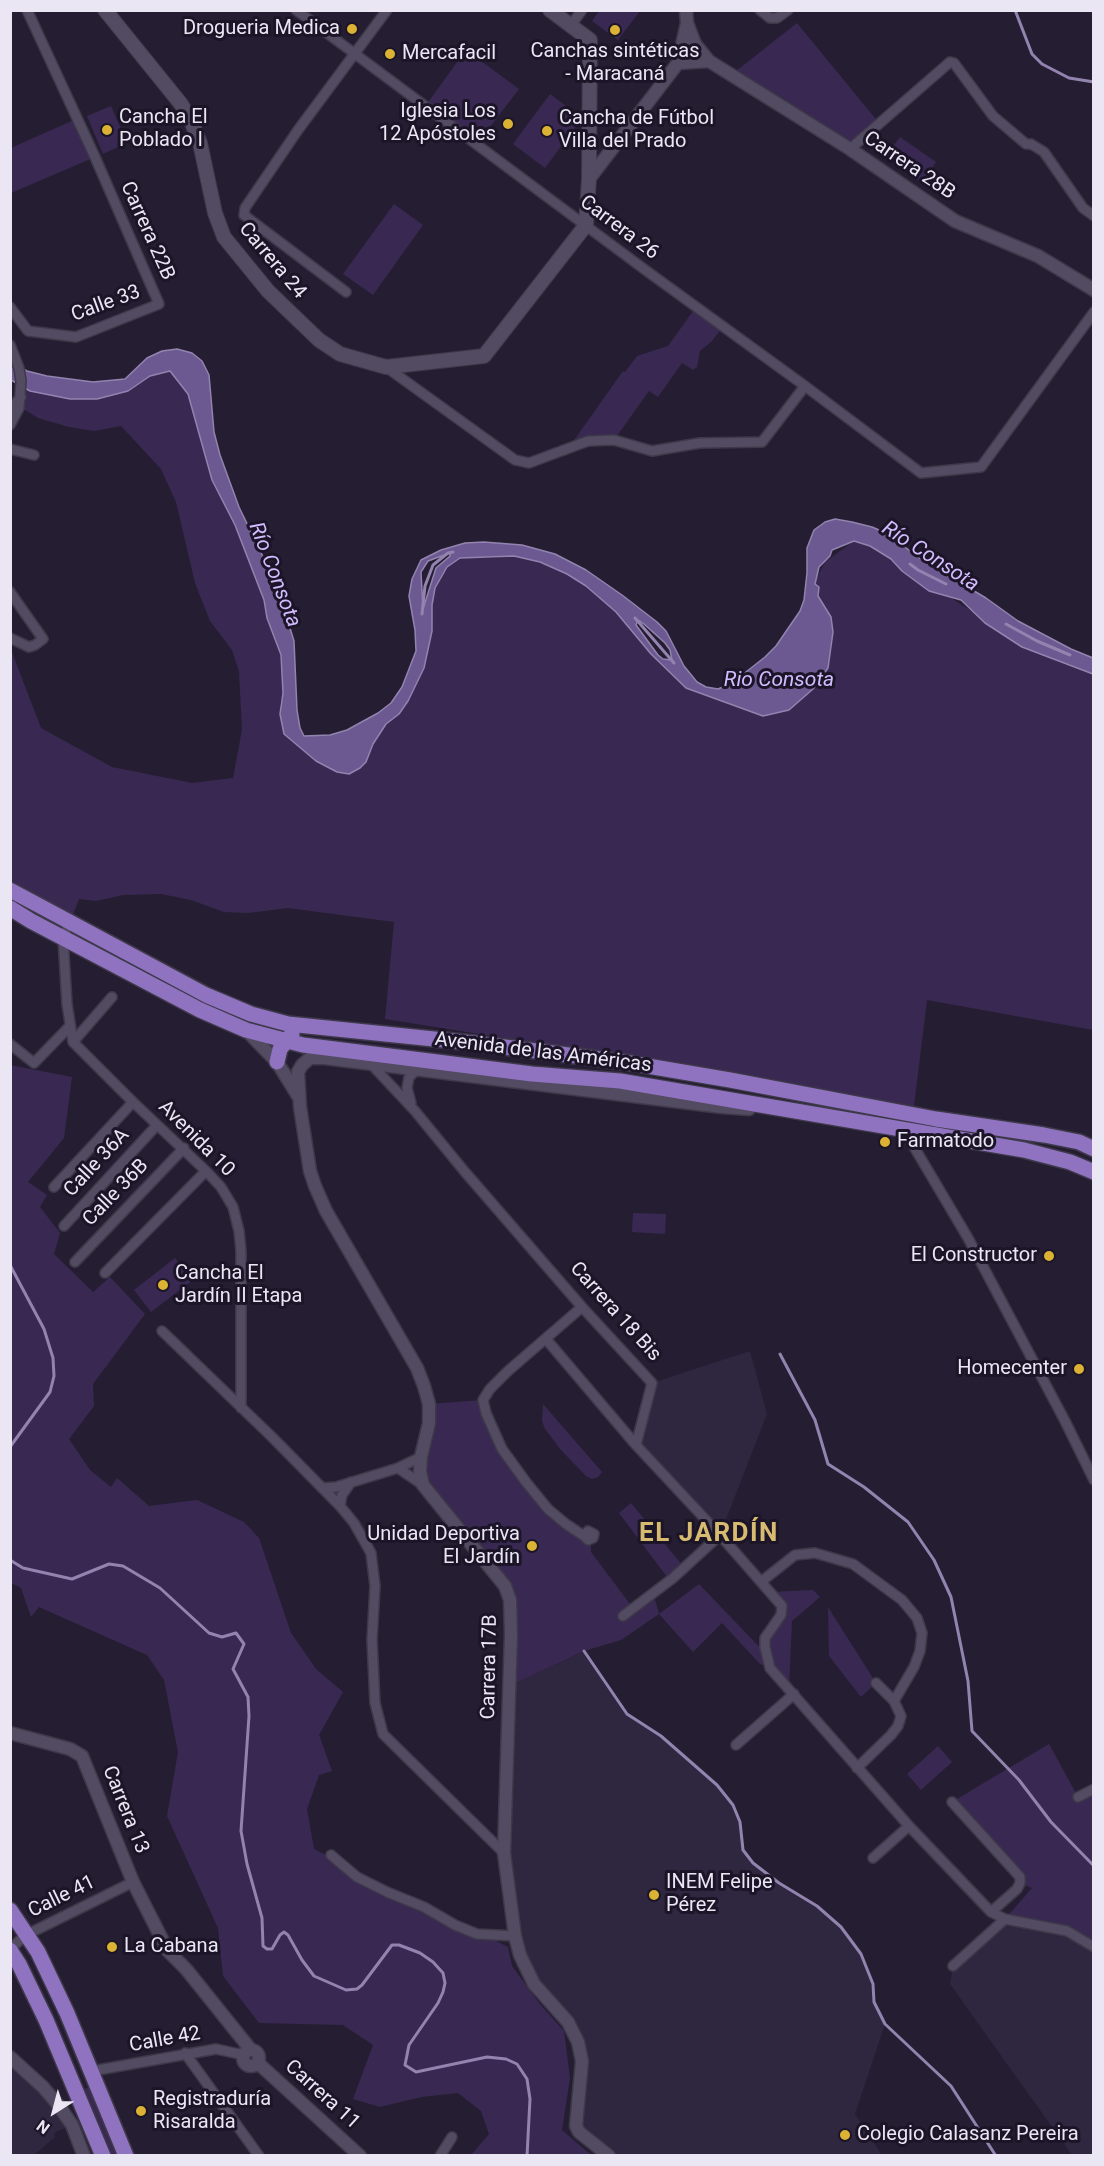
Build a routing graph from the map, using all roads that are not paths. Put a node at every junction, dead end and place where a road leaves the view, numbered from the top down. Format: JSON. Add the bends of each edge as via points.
{"nodes":[{"id":1,"x":27,"y":10,"type":"edge"},
{"id":2,"x":105,"y":10,"type":"edge"},
{"id":3,"x":296,"y":10,"type":"edge"},
{"id":4,"x":387,"y":10,"type":"edge"},
{"id":5,"x":550,"y":10,"type":"edge"},
{"id":6,"x":582,"y":10,"type":"edge"},
{"id":7,"x":760,"y":10,"type":"edge"},
{"id":8,"x":788,"y":10,"type":"edge"},
{"id":9,"x":686,"y":17,"type":"edge"},
{"id":10,"x":571,"y":26,"type":"junction"},
{"id":11,"x":355,"y":54,"type":"junction"},
{"id":12,"x":709,"y":61,"type":"junction"},
{"id":13,"x":678,"y":63,"type":"junction"},
{"id":14,"x":850,"y":149,"type":"junction"},
{"id":15,"x":589,"y":179,"type":"junction"},
{"id":16,"x":1094,"y":216,"type":"edge"},
{"id":17,"x":586,"y":225,"type":"junction"},
{"id":18,"x":1094,"y":290,"type":"edge"},
{"id":19,"x":346,"y":292,"type":"dead end"},
{"id":20,"x":159,"y":304,"type":"joint"},
{"id":21,"x":10,"y":307,"type":"edge"},
{"id":22,"x":1094,"y":312,"type":"edge"},
{"id":23,"x":10,"y":345,"type":"edge"},
{"id":24,"x":386,"y":367,"type":"junction"},
{"id":25,"x":806,"y":386,"type":"junction"},
{"id":26,"x":21,"y":397,"type":"junction"},
{"id":27,"x":10,"y":409,"type":"edge"},
{"id":28,"x":10,"y":425,"type":"edge"},
{"id":29,"x":10,"y":450,"type":"edge"},
{"id":30,"x":34,"y":455,"type":"dead end"},
{"id":31,"x":10,"y":592,"type":"edge"},
{"id":32,"x":10,"y":639,"type":"edge"},
{"id":33,"x":10,"y":890,"type":"edge"},
{"id":34,"x":10,"y":908,"type":"edge"},
{"id":35,"x":69,"y":923,"type":"junction"},
{"id":36,"x":63,"y":938,"type":"junction"},
{"id":37,"x":112,"y":997,"type":"dead end"},
{"id":38,"x":70,"y":1026,"type":"junction"},
{"id":39,"x":246,"y":1030,"type":"junction"},
{"id":40,"x":357,"y":1031,"type":"junction"},
{"id":41,"x":285,"y":1040,"type":"junction"},
{"id":42,"x":73,"y":1041,"type":"junction"},
{"id":43,"x":10,"y":1044,"type":"edge"},
{"id":44,"x":355,"y":1052,"type":"junction"},
{"id":45,"x":551,"y":1053,"type":"junction"},
{"id":46,"x":432,"y":1061,"type":"junction"},
{"id":47,"x":277,"y":1062,"type":"junction"},
{"id":48,"x":371,"y":1064,"type":"junction"},
{"id":49,"x":416,"y":1070,"type":"junction"},
{"id":50,"x":298,"y":1097,"type":"junction"},
{"id":51,"x":133,"y":1102,"type":"junction"},
{"id":52,"x":788,"y":1110,"type":"junction"},
{"id":53,"x":416,"y":1111,"type":"junction"},
{"id":54,"x":936,"y":1119,"type":"junction"},
{"id":55,"x":157,"y":1125,"type":"junction"},
{"id":56,"x":904,"y":1130,"type":"junction"},
{"id":57,"x":184,"y":1148,"type":"junction"},
{"id":58,"x":1094,"y":1149,"type":"edge"},
{"id":59,"x":206,"y":1171,"type":"junction"},
{"id":60,"x":1094,"y":1172,"type":"edge"},
{"id":61,"x":54,"y":1187,"type":"dead end"},
{"id":62,"x":64,"y":1226,"type":"dead end"},
{"id":63,"x":75,"y":1262,"type":"dead end"},
{"id":64,"x":105,"y":1273,"type":"dead end"},
{"id":65,"x":582,"y":1307,"type":"junction"},
{"id":66,"x":162,"y":1331,"type":"dead end"},
{"id":67,"x":546,"y":1339,"type":"junction"},
{"id":68,"x":242,"y":1408,"type":"junction"},
{"id":69,"x":636,"y":1445,"type":"junction"},
{"id":70,"x":421,"y":1457,"type":"junction"},
{"id":71,"x":398,"y":1468,"type":"junction"},
{"id":72,"x":1094,"y":1480,"type":"edge"},
{"id":73,"x":351,"y":1482,"type":"junction"},
{"id":74,"x":423,"y":1485,"type":"junction"},
{"id":75,"x":322,"y":1488,"type":"junction"},
{"id":76,"x":340,"y":1506,"type":"junction"},
{"id":77,"x":720,"y":1535,"type":"junction"},
{"id":78,"x":584,"y":1536,"type":"dead end"},
{"id":79,"x":762,"y":1581,"type":"junction"},
{"id":80,"x":624,"y":1616,"type":"dead end"},
{"id":81,"x":876,"y":1683,"type":"dead end"},
{"id":82,"x":794,"y":1694,"type":"junction"},
{"id":83,"x":894,"y":1701,"type":"junction"},
{"id":84,"x":10,"y":1733,"type":"edge"},
{"id":85,"x":736,"y":1745,"type":"dead end"},
{"id":86,"x":857,"y":1768,"type":"junction"},
{"id":87,"x":1094,"y":1789,"type":"edge"},
{"id":88,"x":1078,"y":1797,"type":"dead end"},
{"id":89,"x":952,"y":1802,"type":"dead end"},
{"id":90,"x":909,"y":1826,"type":"junction"},
{"id":91,"x":504,"y":1853,"type":"junction"},
{"id":92,"x":331,"y":1856,"type":"dead end"},
{"id":93,"x":873,"y":1858,"type":"dead end"},
{"id":94,"x":133,"y":1882,"type":"junction"},
{"id":95,"x":10,"y":1910,"type":"edge"},
{"id":96,"x":991,"y":1912,"type":"junction"},
{"id":97,"x":1005,"y":1920,"type":"junction"},
{"id":98,"x":26,"y":1935,"type":"junction"},
{"id":99,"x":515,"y":1936,"type":"junction"},
{"id":100,"x":1094,"y":1947,"type":"edge"},
{"id":101,"x":10,"y":1949,"type":"edge"},
{"id":102,"x":953,"y":1966,"type":"dead end"},
{"id":103,"x":247,"y":2052,"type":"junction"},
{"id":104,"x":185,"y":2053,"type":"junction"},
{"id":105,"x":10,"y":2057,"type":"edge"},
{"id":106,"x":92,"y":2071,"type":"junction"},
{"id":107,"x":452,"y":2137,"type":"dead end"},
{"id":108,"x":84,"y":2156,"type":"edge"},
{"id":109,"x":103,"y":2156,"type":"edge"},
{"id":110,"x":126,"y":2156,"type":"edge"},
{"id":111,"x":259,"y":2156,"type":"edge"},
{"id":112,"x":360,"y":2156,"type":"edge"},
{"id":113,"x":440,"y":2156,"type":"edge"},
{"id":114,"x":609,"y":2156,"type":"edge"}],
"edges":[{"from":1,"to":20,"type":"street","name":"Carrera 22B"},
{"from":2,"to":24,"type":"main road","name":"Carrera 24","via":[[192,123],[224,237],[268,291],[319,340],[340,354]]},
{"from":3,"to":11,"type":"street","name":"Carrera 26"},
{"from":4,"to":11,"type":"street"},
{"from":5,"to":10,"type":"main road"},
{"from":6,"to":10,"type":"street"},
{"from":7,"to":8,"type":"street","via":[[777,18]]},
{"from":9,"to":12,"type":"street","name":"Carrera 28B","via":[[695,44]]},
{"from":9,"to":13,"type":"street"},
{"from":10,"to":15,"type":"main road","via":[[590,40]]},
{"from":11,"to":17,"type":"street","name":"Carrera 26"},
{"from":11,"to":19,"type":"street","via":[[271,167],[244,215]]},
{"from":12,"to":13,"type":"street"},
{"from":12,"to":14,"type":"street","name":"Carrera 28B"},
{"from":13,"to":15,"type":"street"},
{"from":14,"to":16,"type":"street","via":[[950,62],[954,63],[993,116],[1026,144],[1044,152],[1083,208]]},
{"from":14,"to":18,"type":"street","name":"Carrera 28B","via":[[955,221],[1038,256]]},
{"from":15,"to":17,"type":"main road"},
{"from":17,"to":24,"type":"main road","name":"Carrera 24","via":[[484,356]]},
{"from":17,"to":25,"type":"street","name":"Carrera 26"},
{"from":20,"to":21,"type":"street","name":"Calle 33","via":[[76,337],[28,332]]},
{"from":22,"to":25,"type":"street","name":"Carrera 26","via":[[981,467],[921,474]]},
{"from":23,"to":26,"type":"street","via":[[21,381]]},
{"from":24,"to":25,"type":"street","via":[[515,460],[529,463],[588,441],[614,440],[652,451],[700,443],[762,442]]},
{"from":26,"to":27,"type":"street"},
{"from":26,"to":28,"type":"street"},
{"from":29,"to":30,"type":"street"},
{"from":31,"to":32,"type":"street","via":[[43,639],[29,647]]},
{"from":33,"to":35,"type":"main road","name":"Avenida de las Américas"},
{"from":34,"to":36,"type":"main road","name":"Avenida de las Américas"},
{"from":35,"to":36,"type":"street"},
{"from":35,"to":40,"type":"main road","name":"Avenida de las Américas","via":[[206,995],[251,1014],[288,1024]]},
{"from":36,"to":38,"type":"street"},
{"from":36,"to":39,"type":"main road","name":"Avenida de las Américas"},
{"from":37,"to":42,"type":"street"},
{"from":38,"to":42,"type":"street"},
{"from":38,"to":43,"type":"street","via":[[34,1063]]},
{"from":39,"to":41,"type":"main road","name":"Avenida de las Américas"},
{"from":39,"to":47,"type":"street"},
{"from":40,"to":41,"type":"main road","via":[[342,1035],[303,1032]]},
{"from":40,"to":45,"type":"main road","name":"Avenida de las Américas"},
{"from":41,"to":44,"type":"main road","name":"Avenida de las Américas"},
{"from":41,"to":47,"type":"main road"},
{"from":42,"to":51,"type":"street","name":"Avenida 10"},
{"from":44,"to":46,"type":"main road","name":"Avenida de las Américas"},
{"from":44,"to":48,"type":"street","name":"Carrera 18 Bis"},
{"from":45,"to":46,"type":"main road","via":[[547,1065],[541,1066],[471,1059]]},
{"from":45,"to":54,"type":"main road","name":"Avenida de las Américas","via":[[730,1080]]},
{"from":46,"to":49,"type":"street"},
{"from":46,"to":52,"type":"main road","name":"Avenida de las Américas","via":[[620,1081]]},
{"from":47,"to":50,"type":"street"},
{"from":48,"to":49,"type":"street","name":"Carrera 18 Bis"},
{"from":48,"to":50,"type":"street","via":[[310,1058],[298,1072]]},
{"from":48,"to":53,"type":"street","name":"Carrera 18 Bis"},
{"from":49,"to":52,"type":"street","name":"Carrera 18 Bis","via":[[722,1107]]},
{"from":49,"to":53,"type":"street","name":"Carrera 18 Bis","via":[[409,1077],[407,1088]]},
{"from":50,"to":70,"type":"street","via":[[310,1171],[326,1211],[424,1386],[429,1423]]},
{"from":51,"to":55,"type":"street","name":"Avenida 10"},
{"from":51,"to":61,"type":"street"},
{"from":52,"to":56,"type":"main road","name":"Avenida de las Américas"},
{"from":53,"to":65,"type":"street","name":"Carrera 18 Bis"},
{"from":54,"to":56,"type":"main road","via":[[907,1120]]},
{"from":54,"to":58,"type":"main road","name":"Avenida de las Américas","via":[[1044,1135]]},
{"from":55,"to":57,"type":"street","name":"Avenida 10"},
{"from":55,"to":62,"type":"street","name":"Calle 36A"},
{"from":56,"to":60,"type":"main road","name":"Avenida de las Américas","via":[[1024,1150]]},
{"from":56,"to":72,"type":"street","via":[[968,1238]]},
{"from":57,"to":59,"type":"street","name":"Avenida 10"},
{"from":57,"to":63,"type":"street","name":"Calle 36B"},
{"from":59,"to":64,"type":"street"},
{"from":59,"to":68,"type":"street","name":"Avenida 10","via":[[233,1207],[239,1231]]},
{"from":65,"to":67,"type":"street"},
{"from":65,"to":69,"type":"street","name":"Carrera 18 Bis","via":[[652,1383]]},
{"from":66,"to":68,"type":"street"},
{"from":67,"to":69,"type":"street"},
{"from":67,"to":78,"type":"street","via":[[508,1371],[483,1400],[502,1449],[526,1482],[548,1509]]},
{"from":68,"to":75,"type":"street"},
{"from":69,"to":77,"type":"street"},
{"from":70,"to":71,"type":"street"},
{"from":70,"to":74,"type":"street"},
{"from":71,"to":73,"type":"street"},
{"from":71,"to":74,"type":"street"},
{"from":73,"to":75,"type":"street"},
{"from":73,"to":76,"type":"street"},
{"from":74,"to":91,"type":"street","name":"Carrera 17B","via":[[504,1586],[510,1600]]},
{"from":75,"to":76,"type":"street"},
{"from":76,"to":91,"type":"street","via":[[371,1553],[375,1586],[375,1703],[383,1734]]},
{"from":77,"to":79,"type":"street"},
{"from":77,"to":80,"type":"street"},
{"from":79,"to":82,"type":"street","via":[[782,1606],[781,1615],[765,1638],[770,1668]]},
{"from":79,"to":83,"type":"street","via":[[795,1555],[815,1553],[853,1564],[902,1600],[917,1618],[922,1633],[914,1667]]},
{"from":81,"to":83,"type":"street"},
{"from":82,"to":85,"type":"street"},
{"from":82,"to":86,"type":"street"},
{"from":83,"to":86,"type":"street","via":[[901,1716],[898,1726]]},
{"from":84,"to":94,"type":"street","name":"Carrera 13","via":[[70,1749],[82,1756]]},
{"from":86,"to":90,"type":"street"},
{"from":87,"to":88,"type":"street"},
{"from":89,"to":96,"type":"street","via":[[1020,1877],[1017,1889]]},
{"from":90,"to":93,"type":"street"},
{"from":90,"to":96,"type":"street"},
{"from":91,"to":99,"type":"street","name":"Carrera 17B"},
{"from":92,"to":99,"type":"street","via":[[357,1877],[424,1906],[455,1925],[477,1934]]},
{"from":94,"to":98,"type":"street","name":"Calle 41"},
{"from":94,"to":103,"type":"street","via":[[168,1951],[186,1969]]},
{"from":95,"to":98,"type":"main road"},
{"from":96,"to":97,"type":"street"},
{"from":97,"to":100,"type":"street","via":[[1067,1931]]},
{"from":97,"to":102,"type":"street"},
{"from":98,"to":101,"type":"street","name":"Calle 41"},
{"from":98,"to":106,"type":"main road","via":[[38,1952]]},
{"from":99,"to":114,"type":"street","name":"Carrera 17B","via":[[534,1984],[568,2022],[578,2042],[582,2061],[576,2126]]},
{"from":101,"to":109,"type":"main road","via":[[46,2020]]},
{"from":103,"to":104,"type":"street","name":"Calle 42","via":[[216,2049]]},
{"from":103,"to":112,"type":"street","name":"Carrera 11","via":[[244,2061],[249,2066],[258,2063]]},
{"from":104,"to":106,"type":"street","name":"Calle 42"},
{"from":104,"to":111,"type":"street"},
{"from":105,"to":108,"type":"street","via":[[59,2106]]},
{"from":106,"to":110,"type":"main road"},
{"from":107,"to":113,"type":"street"}]}
